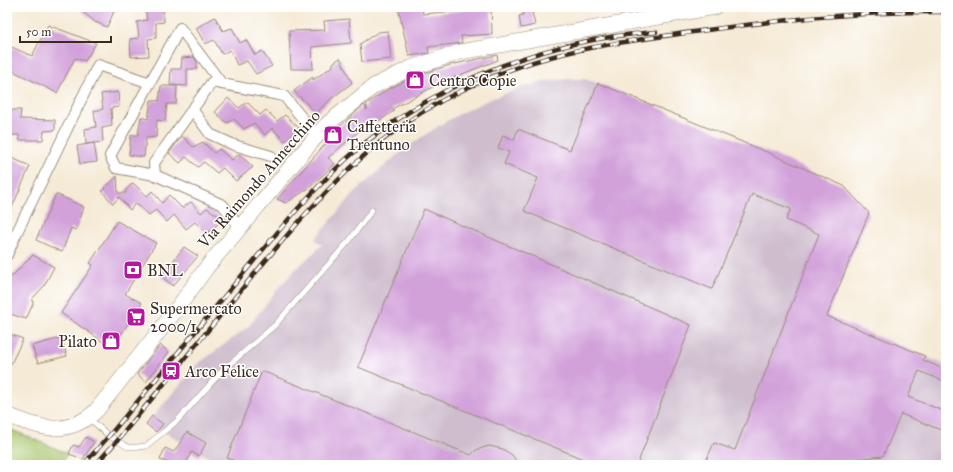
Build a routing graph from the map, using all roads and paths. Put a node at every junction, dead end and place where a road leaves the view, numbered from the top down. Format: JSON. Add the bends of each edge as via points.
{"nodes":[{"id":1,"x":715,"y":7,"type":"edge"},
{"id":2,"x":150,"y":83,"type":"junction"},
{"id":3,"x":222,"y":84,"type":"junction"},
{"id":4,"x":192,"y":109,"type":"junction"},
{"id":5,"x":317,"y":136,"type":"junction"},
{"id":6,"x":271,"y":156,"type":"dead end"},
{"id":7,"x":155,"y":175,"type":"junction"},
{"id":8,"x":372,"y":210,"type":"dead end"},
{"id":9,"x":240,"y":228,"type":"junction"},
{"id":10,"x":7,"y":255,"type":"edge"},
{"id":11,"x":7,"y":415,"type":"edge"},
{"id":12,"x":88,"y":418,"type":"junction"}],
"edges":[{"from":1,"to":5,"type":"street","name":"Via Raimondo Annecchino","via":[[460,52],[411,68],[374,86],[325,126]]},
{"from":2,"to":3,"type":"street","via":[[180,28]]},
{"from":2,"to":7,"type":"street","via":[[110,156],[116,168]]},
{"from":2,"to":10,"type":"street","via":[[98,65]]},
{"from":3,"to":4,"type":"street","via":[[212,82]]},
{"from":3,"to":5,"type":"street","via":[[284,96]]},
{"from":4,"to":6,"type":"street","via":[[210,134],[234,145]]},
{"from":4,"to":7,"type":"street","via":[[154,162]]},
{"from":5,"to":9,"type":"street","name":"Via Raimondo Annecchino"},
{"from":7,"to":9,"type":"street","via":[[223,205]]},
{"from":8,"to":12,"type":"lane","via":[[349,241],[275,325],[221,372],[177,421],[146,446],[128,446],[109,436]]},
{"from":9,"to":12,"type":"street","name":"Via Raimondo Annecchino","via":[[106,399]]},
{"from":11,"to":12,"type":"street","name":"Via Raimondo Annecchino","via":[[38,427],[55,429]]}]}
